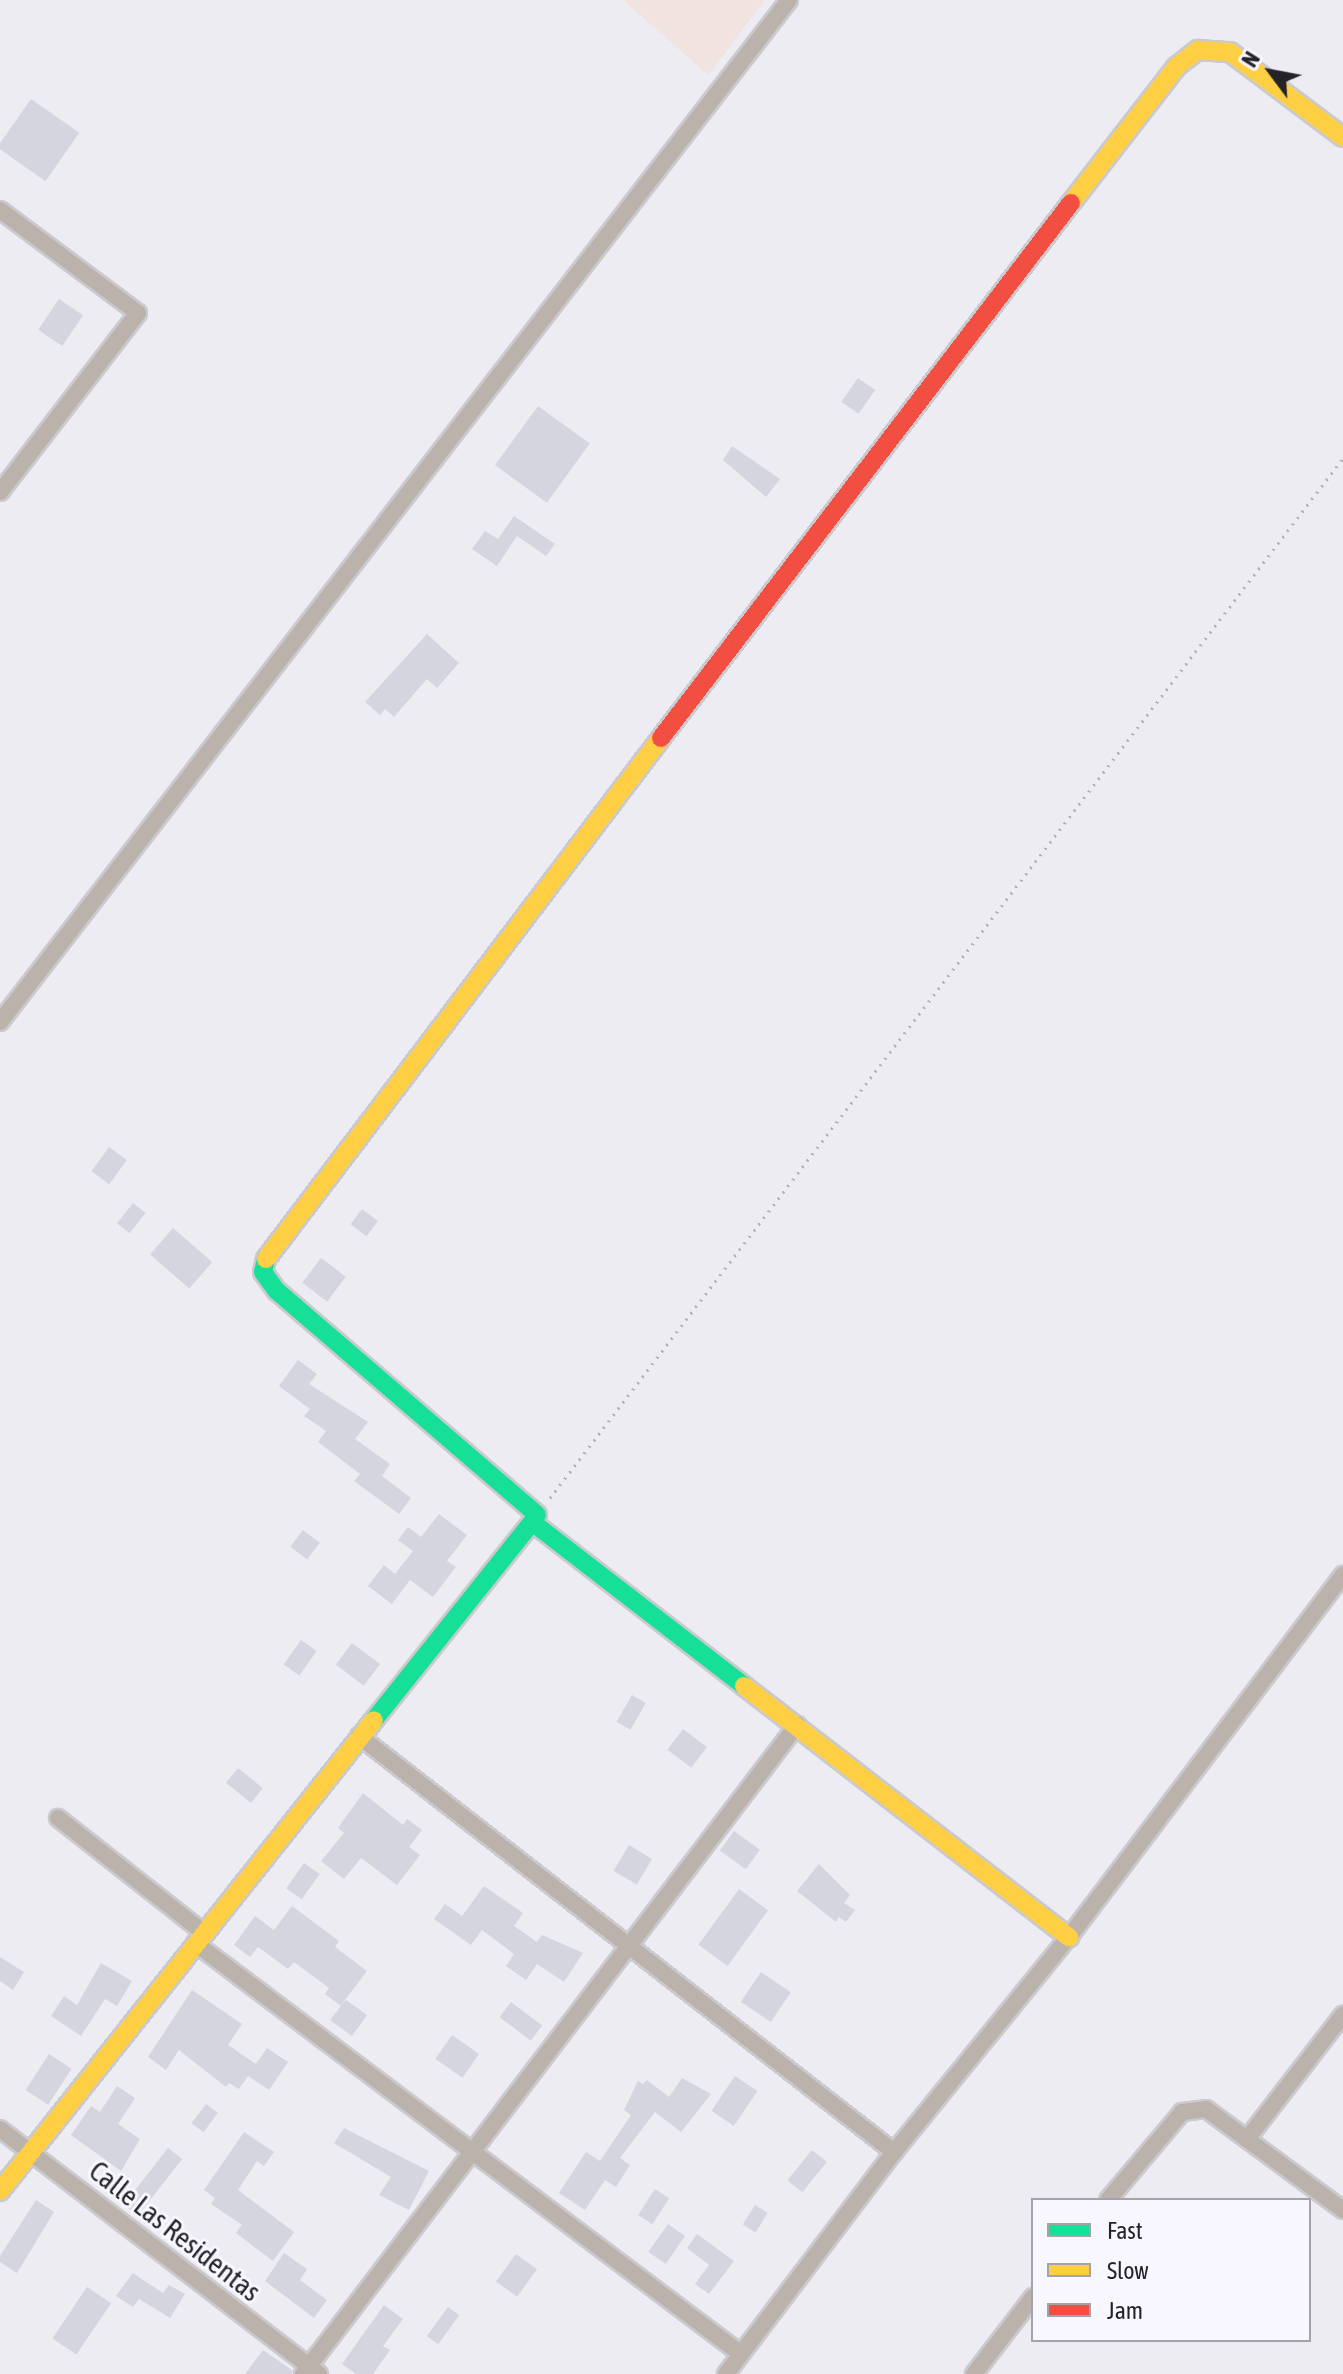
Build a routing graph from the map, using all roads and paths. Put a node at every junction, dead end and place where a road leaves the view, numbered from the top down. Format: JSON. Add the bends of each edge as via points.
{"nodes":[{"id":1,"x":789,"y":0,"type":"edge"},
{"id":2,"x":1343,"y":137,"type":"edge"},
{"id":3,"x":0,"y":210,"type":"edge"},
{"id":4,"x":1343,"y":458,"type":"edge"},
{"id":5,"x":0,"y":492,"type":"edge"},
{"id":6,"x":0,"y":1022,"type":"edge"},
{"id":7,"x":537,"y":1515,"type":"joint"},
{"id":8,"x":1343,"y":1575,"type":"edge"},
{"id":9,"x":797,"y":1725,"type":"junction"},
{"id":10,"x":359,"y":1736,"type":"junction"},
{"id":11,"x":58,"y":1818,"type":"dead end"},
{"id":12,"x":1069,"y":1937,"type":"junction"},
{"id":13,"x":199,"y":1938,"type":"junction"},
{"id":14,"x":629,"y":1946,"type":"junction"},
{"id":15,"x":1343,"y":2015,"type":"edge"},
{"id":16,"x":0,"y":2129,"type":"edge"},
{"id":17,"x":1247,"y":2139,"type":"junction"},
{"id":18,"x":30,"y":2152,"type":"junction"},
{"id":19,"x":472,"y":2152,"type":"junction"},
{"id":20,"x":894,"y":2152,"type":"junction"},
{"id":21,"x":0,"y":2191,"type":"edge"},
{"id":22,"x":1110,"y":2198,"type":"edge"},
{"id":23,"x":1343,"y":2210,"type":"edge"},
{"id":24,"x":1031,"y":2300,"type":"edge"},
{"id":25,"x":741,"y":2354,"type":"junction"},
{"id":26,"x":311,"y":2371,"type":"edge"},
{"id":27,"x":726,"y":2374,"type":"edge"},
{"id":28,"x":974,"y":2374,"type":"edge"}],
"edges":[{"from":1,"to":6,"type":"street"},
{"from":2,"to":7,"type":"street","via":[[1230,52],[1198,50],[1176,67],[269,1249],[263,1272],[277,1291]]},
{"from":3,"to":5,"type":"street","via":[[138,313]]},
{"from":4,"to":7,"type":"path"},
{"from":8,"to":12,"type":"street"},
{"from":9,"to":10,"type":"street","via":[[532,1522]]},
{"from":9,"to":12,"type":"street"},
{"from":9,"to":14,"type":"street"},
{"from":10,"to":13,"type":"street"},
{"from":10,"to":14,"type":"street"},
{"from":11,"to":13,"type":"street"},
{"from":12,"to":20,"type":"street"},
{"from":13,"to":18,"type":"street"},
{"from":13,"to":19,"type":"street"},
{"from":14,"to":19,"type":"street"},
{"from":14,"to":20,"type":"street"},
{"from":15,"to":17,"type":"street"},
{"from":16,"to":18,"type":"street","name":"Calle Las Residentas"},
{"from":17,"to":22,"type":"street","via":[[1206,2109],[1182,2112]]},
{"from":17,"to":23,"type":"street"},
{"from":18,"to":21,"type":"street"},
{"from":18,"to":26,"type":"street","name":"Calle Las Residentas"},
{"from":19,"to":25,"type":"street"},
{"from":19,"to":26,"type":"street"},
{"from":20,"to":25,"type":"street"},
{"from":24,"to":28,"type":"street"},
{"from":25,"to":27,"type":"street"}]}
